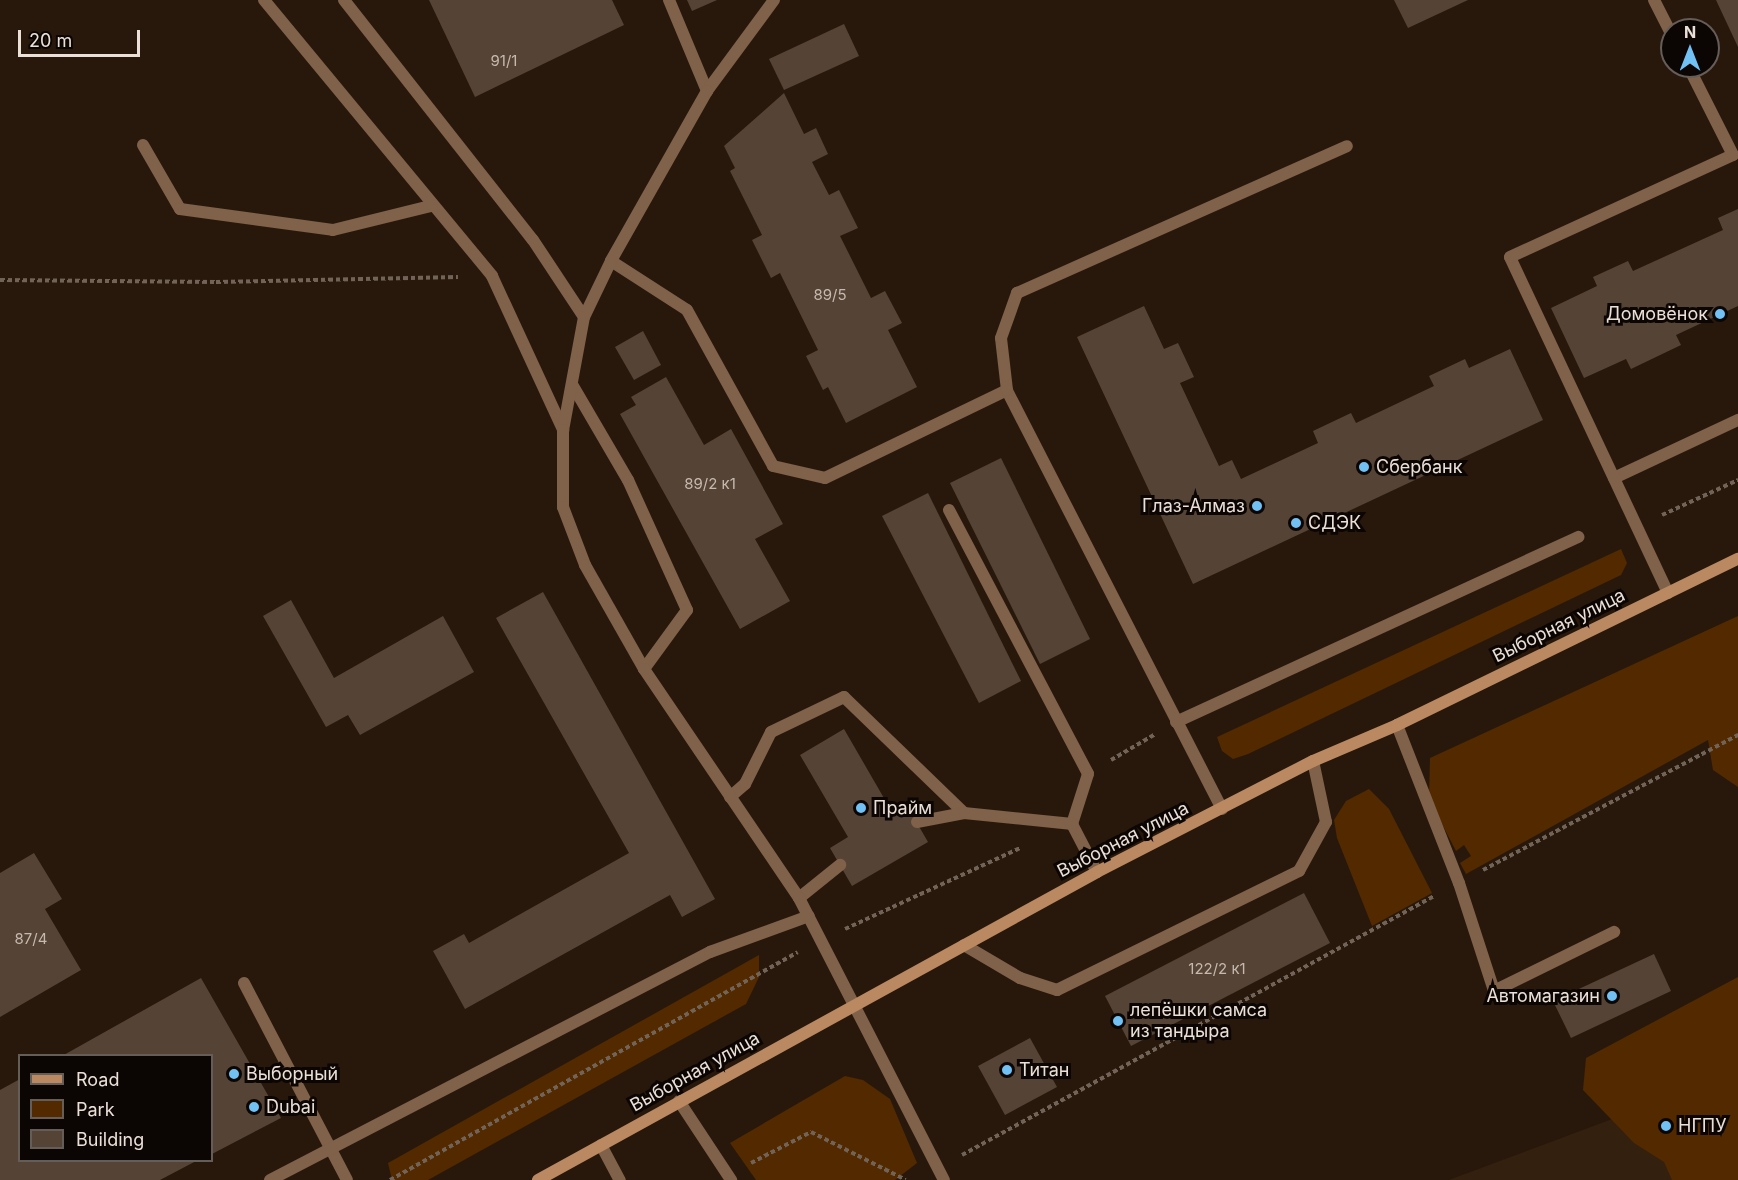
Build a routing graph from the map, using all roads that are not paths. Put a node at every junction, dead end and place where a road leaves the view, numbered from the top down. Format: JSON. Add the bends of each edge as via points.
{"nodes":[{"id":1,"x":264,"y":0,"type":"edge"},
{"id":2,"x":344,"y":0,"type":"edge"},
{"id":3,"x":669,"y":0,"type":"edge"},
{"id":4,"x":774,"y":0,"type":"edge"},
{"id":5,"x":1654,"y":0,"type":"edge"},
{"id":6,"x":1663,"y":18,"type":"edge"},
{"id":7,"x":1694,"y":78,"type":"edge"},
{"id":8,"x":707,"y":91,"type":"junction"},
{"id":9,"x":143,"y":145,"type":"dead end"},
{"id":10,"x":1347,"y":146,"type":"dead end"},
{"id":11,"x":431,"y":206,"type":"junction"},
{"id":12,"x":611,"y":261,"type":"junction"},
{"id":13,"x":584,"y":317,"type":"junction"},
{"id":14,"x":573,"y":386,"type":"junction"},
{"id":15,"x":1007,"y":390,"type":"junction"},
{"id":16,"x":1738,"y":420,"type":"edge"},
{"id":17,"x":563,"y":430,"type":"junction"},
{"id":18,"x":1614,"y":478,"type":"junction"},
{"id":19,"x":949,"y":510,"type":"dead end"},
{"id":20,"x":1578,"y":537,"type":"dead end"},
{"id":21,"x":1738,"y":559,"type":"edge"},
{"id":22,"x":1668,"y":593,"type":"junction"},
{"id":23,"x":644,"y":669,"type":"junction"},
{"id":24,"x":1176,"y":722,"type":"junction"},
{"id":25,"x":1397,"y":725,"type":"junction"},
{"id":26,"x":1313,"y":761,"type":"junction"},
{"id":27,"x":730,"y":797,"type":"junction"},
{"id":28,"x":1222,"y":809,"type":"junction"},
{"id":29,"x":964,"y":813,"type":"junction"},
{"id":30,"x":917,"y":822,"type":"dead end"},
{"id":31,"x":1072,"y":824,"type":"junction"},
{"id":32,"x":840,"y":865,"type":"dead end"},
{"id":33,"x":1097,"y":872,"type":"junction"},
{"id":34,"x":800,"y":898,"type":"junction"},
{"id":35,"x":809,"y":916,"type":"junction"},
{"id":36,"x":1614,"y":932,"type":"dead end"},
{"id":37,"x":964,"y":945,"type":"junction"},
{"id":38,"x":244,"y":983,"type":"dead end"},
{"id":39,"x":857,"y":1005,"type":"junction"},
{"id":40,"x":679,"y":1101,"type":"junction"},
{"id":41,"x":601,"y":1145,"type":"junction"},
{"id":42,"x":332,"y":1148,"type":"junction"},
{"id":43,"x":730,"y":1177,"type":"edge"},
{"id":44,"x":270,"y":1180,"type":"edge"},
{"id":45,"x":347,"y":1180,"type":"edge"},
{"id":46,"x":538,"y":1180,"type":"edge"},
{"id":47,"x":620,"y":1180,"type":"edge"},
{"id":48,"x":944,"y":1180,"type":"edge"}],
"edges":[{"from":1,"to":11,"type":"street"},
{"from":2,"to":13,"type":"street","via":[[534,240]]},
{"from":3,"to":8,"type":"street"},
{"from":4,"to":8,"type":"street"},
{"from":5,"to":6,"type":"street"},
{"from":7,"to":18,"type":"street","via":[[1733,155],[1510,257]]},
{"from":8,"to":12,"type":"street"},
{"from":9,"to":11,"type":"street","via":[[180,209],[333,230]]},
{"from":10,"to":15,"type":"street","via":[[1017,293],[1000,338]]},
{"from":11,"to":17,"type":"street","via":[[492,276]]},
{"from":12,"to":13,"type":"street"},
{"from":12,"to":15,"type":"street","via":[[687,310],[773,466],[825,478]]},
{"from":13,"to":14,"type":"street"},
{"from":14,"to":17,"type":"street"},
{"from":14,"to":23,"type":"street","via":[[628,480],[687,610]]},
{"from":15,"to":24,"type":"street"},
{"from":16,"to":18,"type":"street"},
{"from":17,"to":23,"type":"street","via":[[563,507],[585,565]]},
{"from":18,"to":22,"type":"street"},
{"from":19,"to":31,"type":"street","via":[[1088,774]]},
{"from":20,"to":24,"type":"street"},
{"from":21,"to":22,"type":"main road","name":"Выборная улица"},
{"from":22,"to":25,"type":"main road","name":"Выборная улица"},
{"from":23,"to":27,"type":"street"},
{"from":24,"to":28,"type":"street"},
{"from":25,"to":26,"type":"main road","name":"Выборная улица"},
{"from":25,"to":36,"type":"street","via":[[1459,883],[1494,991]]},
{"from":26,"to":28,"type":"main road","name":"Выборная улица"},
{"from":26,"to":37,"type":"street","via":[[1326,822],[1299,871],[1057,990],[1020,978]]},
{"from":27,"to":29,"type":"street","via":[[745,784],[771,732],[844,697]]},
{"from":27,"to":34,"type":"street"},
{"from":28,"to":33,"type":"main road","name":"Выборная улица"},
{"from":29,"to":30,"type":"street"},
{"from":29,"to":31,"type":"street"},
{"from":31,"to":33,"type":"street"},
{"from":32,"to":34,"type":"street"},
{"from":33,"to":37,"type":"main road","name":"Выборная улица"},
{"from":34,"to":35,"type":"street"},
{"from":35,"to":39,"type":"street"},
{"from":35,"to":42,"type":"street","via":[[710,952]]},
{"from":37,"to":39,"type":"main road","name":"Выборная улица"},
{"from":38,"to":42,"type":"street"},
{"from":39,"to":40,"type":"main road","name":"Выборная улица"},
{"from":39,"to":48,"type":"street"},
{"from":40,"to":41,"type":"main road","name":"Выборная улица"},
{"from":40,"to":43,"type":"street"},
{"from":41,"to":46,"type":"main road","name":"Выборная улица"},
{"from":41,"to":47,"type":"street"},
{"from":42,"to":44,"type":"street"},
{"from":42,"to":45,"type":"street"}]}
